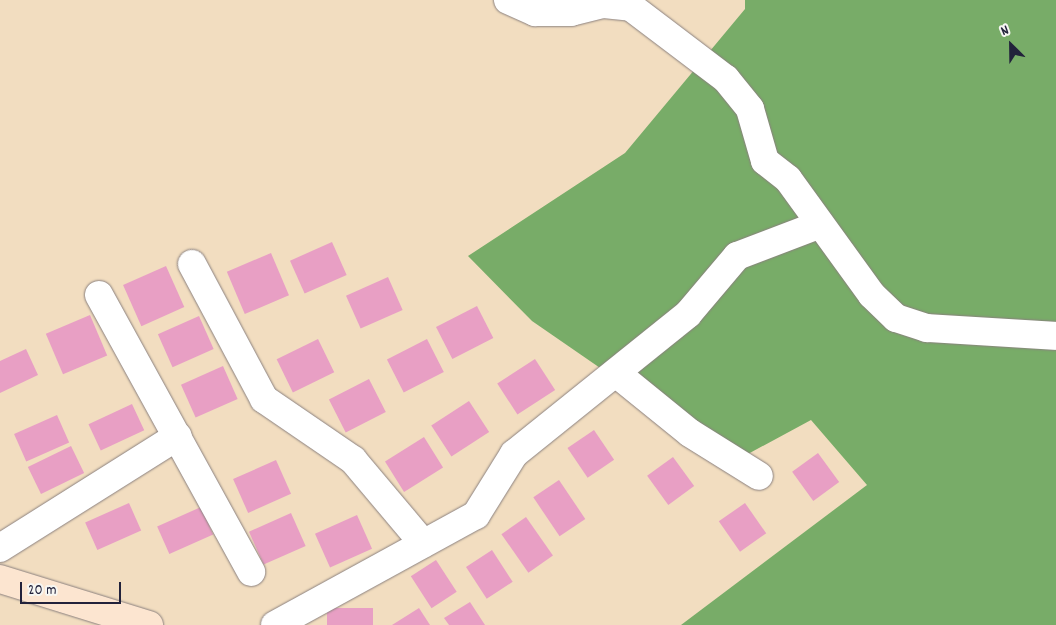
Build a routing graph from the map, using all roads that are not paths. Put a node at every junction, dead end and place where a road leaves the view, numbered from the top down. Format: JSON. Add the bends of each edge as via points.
{"nodes":[{"id":1,"x":508,"y":0,"type":"edge"},
{"id":2,"x":818,"y":225,"type":"junction"},
{"id":3,"x":192,"y":264,"type":"dead end"},
{"id":4,"x":99,"y":296,"type":"dead end"},
{"id":5,"x":1056,"y":336,"type":"edge"},
{"id":6,"x":616,"y":373,"type":"junction"},
{"id":7,"x":178,"y":436,"type":"junction"},
{"id":8,"x":759,"y":476,"type":"dead end"},
{"id":9,"x":423,"y":542,"type":"junction"},
{"id":10,"x":0,"y":548,"type":"edge"},
{"id":11,"x":251,"y":572,"type":"dead end"},
{"id":12,"x":0,"y":579,"type":"edge"},
{"id":13,"x":149,"y":625,"type":"edge"},
{"id":14,"x":275,"y":625,"type":"edge"}],
"edges":[{"from":1,"to":2,"type":"street","via":[[535,12],[571,12],[604,4],[631,7],[726,79],[750,109],[765,161],[788,178]]},
{"from":2,"to":5,"type":"street","via":[[872,296],[896,318],[928,328]]},
{"from":2,"to":6,"type":"street","via":[[737,256],[688,314]]},
{"from":3,"to":9,"type":"street","via":[[264,399],[353,460]]},
{"from":4,"to":7,"type":"street"},
{"from":6,"to":8,"type":"street","via":[[690,434]]},
{"from":6,"to":9,"type":"street","via":[[514,454],[476,515]]},
{"from":7,"to":10,"type":"street"},
{"from":7,"to":11,"type":"street"},
{"from":9,"to":14,"type":"street"},
{"from":12,"to":13,"type":"street"}]}
